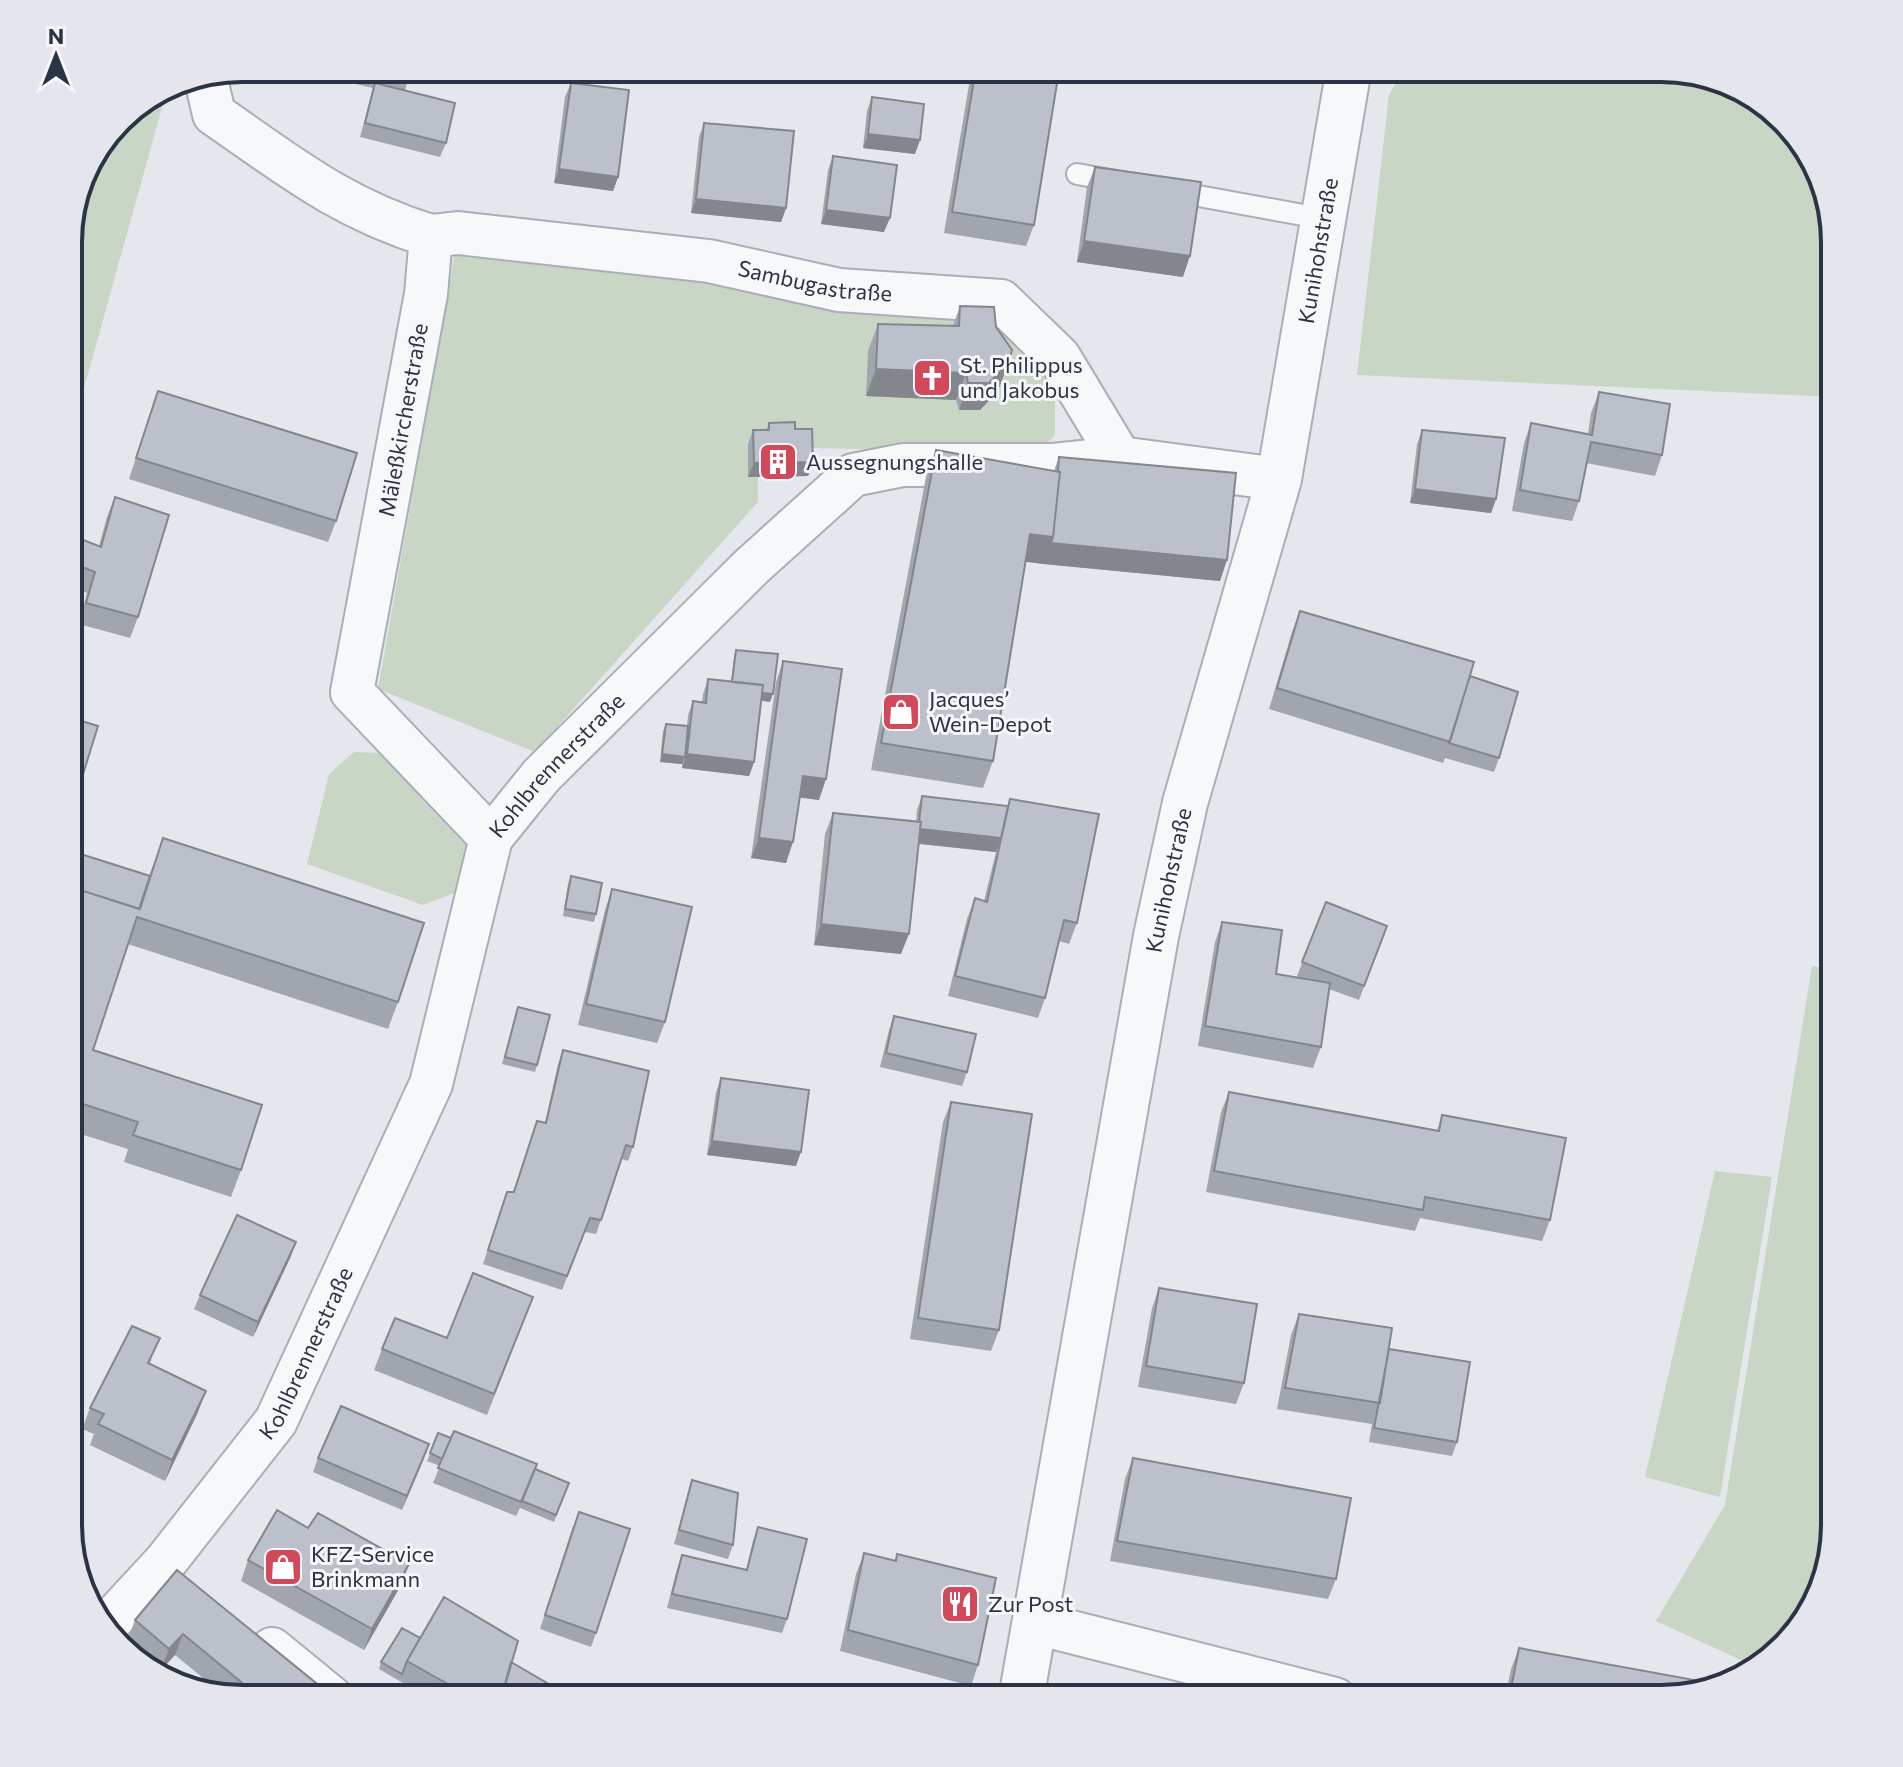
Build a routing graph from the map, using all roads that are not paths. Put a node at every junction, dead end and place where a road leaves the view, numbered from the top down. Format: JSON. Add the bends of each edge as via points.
{"nodes":[{"id":1,"x":1347,"y":82,"type":"edge"},
{"id":2,"x":207,"y":86,"type":"edge"},
{"id":3,"x":1077,"y":174,"type":"dead end"},
{"id":4,"x":1325,"y":219,"type":"junction"},
{"id":5,"x":431,"y":236,"type":"junction"},
{"id":6,"x":1120,"y":458,"type":"junction"},
{"id":7,"x":1279,"y":479,"type":"junction"},
{"id":8,"x":491,"y":838,"type":"junction"},
{"id":9,"x":114,"y":1620,"type":"edge"},
{"id":10,"x":238,"y":1620,"type":"edge"},
{"id":11,"x":1036,"y":1623,"type":"junction"},
{"id":12,"x":316,"y":1685,"type":"edge"},
{"id":13,"x":1024,"y":1685,"type":"edge"},
{"id":14,"x":1280,"y":1685,"type":"edge"}],
"edges":[{"from":1,"to":4,"type":"street","name":"Kunihohstraße"},
{"from":2,"to":5,"type":"street","via":[[214,114],[330,195],[385,222]]},
{"from":3,"to":4,"type":"lane"},
{"from":4,"to":7,"type":"street","name":"Kunihohstraße"},
{"from":5,"to":6,"type":"street","name":"Sambugastraße","via":[[458,233],[709,261],[839,290],[1001,301],[1059,357]]},
{"from":5,"to":8,"type":"street","name":"Mäleßkircherstraße","via":[[426,294],[352,692]]},
{"from":6,"to":7,"type":"street","name":"Kohlbrennerstraße"},
{"from":6,"to":8,"type":"street","name":"Kohlbrennerstraße","via":[[1053,465],[903,465],[853,475],[751,567],[541,776]]},
{"from":7,"to":11,"type":"street","name":"Kunihohstraße","via":[[1185,803],[1156,936]]},
{"from":8,"to":9,"type":"street","name":"Kohlbrennerstraße","via":[[431,1084],[276,1421],[178,1571]]},
{"from":10,"to":12,"type":"street"},
{"from":11,"to":13,"type":"street","name":"Kunihohstraße"},
{"from":11,"to":14,"type":"street"}]}
